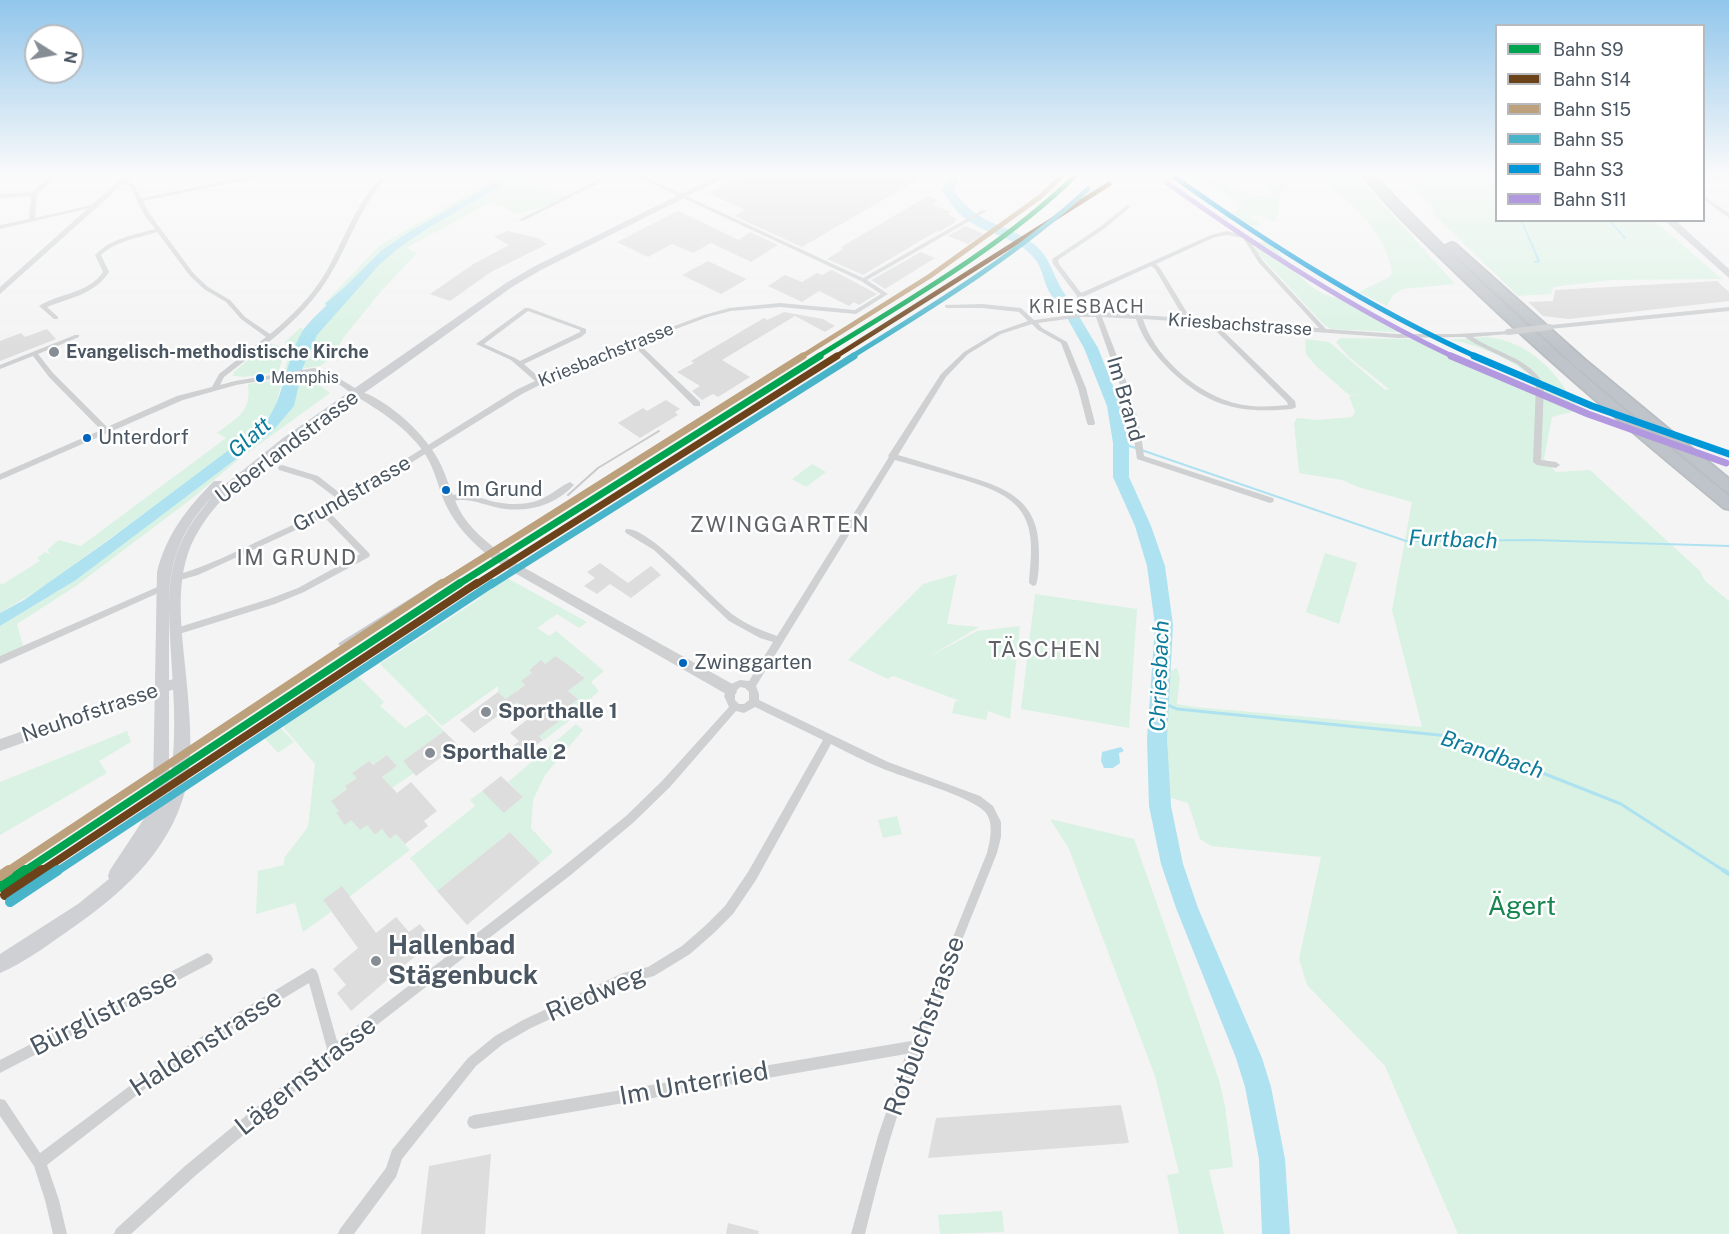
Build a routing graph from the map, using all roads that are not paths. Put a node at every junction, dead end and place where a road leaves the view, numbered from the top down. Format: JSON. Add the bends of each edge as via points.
{"nodes":[{"id":1,"x":65,"y":234,"type":"edge"},
{"id":2,"x":147,"y":234,"type":"edge"},
{"id":3,"x":162,"y":234,"type":"edge"},
{"id":4,"x":348,"y":234,"type":"edge"},
{"id":5,"x":605,"y":234,"type":"edge"},
{"id":6,"x":760,"y":234,"type":"edge"},
{"id":7,"x":943,"y":234,"type":"edge"},
{"id":8,"x":1094,"y":234,"type":"edge"},
{"id":9,"x":1224,"y":234,"type":"edge"},
{"id":10,"x":1230,"y":234,"type":"edge"},
{"id":11,"x":1423,"y":234,"type":"edge"},
{"id":12,"x":1439,"y":234,"type":"edge"},
{"id":13,"x":1684,"y":234,"type":"edge"},
{"id":14,"x":1152,"y":264,"type":"junction"},
{"id":15,"x":1729,"y":275,"type":"edge"},
{"id":16,"x":862,"y":280,"type":"junction"},
{"id":17,"x":0,"y":291,"type":"edge"},
{"id":18,"x":1080,"y":296,"type":"junction"},
{"id":19,"x":947,"y":306,"type":"dead end"},
{"id":20,"x":1729,"y":309,"type":"edge"},
{"id":21,"x":1080,"y":315,"type":"junction"},
{"id":22,"x":1098,"y":315,"type":"junction"},
{"id":23,"x":56,"y":318,"type":"dead end"},
{"id":24,"x":1138,"y":318,"type":"junction"},
{"id":25,"x":1032,"y":322,"type":"junction"},
{"id":26,"x":1190,"y":322,"type":"junction"},
{"id":27,"x":1215,"y":323,"type":"junction"},
{"id":28,"x":1324,"y":330,"type":"junction"},
{"id":29,"x":77,"y":336,"type":"dead end"},
{"id":30,"x":1468,"y":336,"type":"junction"},
{"id":31,"x":270,"y":337,"type":"junction"},
{"id":32,"x":634,"y":343,"type":"junction"},
{"id":33,"x":34,"y":353,"type":"junction"},
{"id":34,"x":519,"y":364,"type":"junction"},
{"id":35,"x":0,"y":367,"type":"edge"},
{"id":36,"x":539,"y":381,"type":"junction"},
{"id":37,"x":215,"y":388,"type":"junction"},
{"id":38,"x":353,"y":391,"type":"junction"},
{"id":39,"x":697,"y":404,"type":"dead end"},
{"id":40,"x":1091,"y":423,"type":"dead end"},
{"id":41,"x":105,"y":430,"type":"junction"},
{"id":42,"x":427,"y":450,"type":"junction"},
{"id":43,"x":892,"y":456,"type":"junction"},
{"id":44,"x":1556,"y":465,"type":"dead end"},
{"id":45,"x":282,"y":468,"type":"dead end"},
{"id":46,"x":0,"y":477,"type":"edge"},
{"id":47,"x":570,"y":485,"type":"dead end"},
{"id":48,"x":1729,"y":487,"type":"edge"},
{"id":49,"x":449,"y":499,"type":"junction"},
{"id":50,"x":1270,"y":500,"type":"dead end"},
{"id":51,"x":346,"y":501,"type":"junction"},
{"id":52,"x":1729,"y":504,"type":"edge"},
{"id":53,"x":325,"y":513,"type":"junction"},
{"id":54,"x":628,"y":531,"type":"dead end"},
{"id":55,"x":177,"y":578,"type":"junction"},
{"id":56,"x":1033,"y":583,"type":"dead end"},
{"id":57,"x":158,"y":590,"type":"junction"},
{"id":58,"x":176,"y":631,"type":"junction"},
{"id":59,"x":779,"y":640,"type":"junction"},
{"id":60,"x":0,"y":660,"type":"edge"},
{"id":61,"x":179,"y":681,"type":"junction"},
{"id":62,"x":750,"y":686,"type":"junction"},
{"id":63,"x":163,"y":687,"type":"junction"},
{"id":64,"x":731,"y":690,"type":"junction"},
{"id":65,"x":754,"y":702,"type":"junction"},
{"id":66,"x":735,"y":706,"type":"junction"},
{"id":67,"x":828,"y":740,"type":"junction"},
{"id":68,"x":0,"y":745,"type":"edge"},
{"id":69,"x":107,"y":890,"type":"junction"},
{"id":70,"x":207,"y":959,"type":"dead end"},
{"id":71,"x":0,"y":964,"type":"edge"},
{"id":72,"x":913,"y":1047,"type":"junction"},
{"id":73,"x":334,"y":1051,"type":"junction"},
{"id":74,"x":0,"y":1067,"type":"edge"},
{"id":75,"x":0,"y":1105,"type":"edge"},
{"id":76,"x":474,"y":1122,"type":"dead end"},
{"id":77,"x":39,"y":1162,"type":"junction"},
{"id":78,"x":60,"y":1234,"type":"edge"},
{"id":79,"x":121,"y":1234,"type":"edge"},
{"id":80,"x":345,"y":1234,"type":"edge"},
{"id":81,"x":858,"y":1234,"type":"edge"}],
"edges":[{"from":1,"to":17,"type":"street"},
{"from":2,"to":23,"type":"street","via":[[103,249],[98,255],[106,272],[102,280],[42,306]]},
{"from":3,"to":31,"type":"street","via":[[192,275]]},
{"from":4,"to":31,"type":"street","via":[[317,290]]},
{"from":5,"to":38,"type":"main road","name":"Ueberlandstrasse","via":[[509,285]]},
{"from":6,"to":16,"type":"street"},
{"from":7,"to":16,"type":"street"},
{"from":8,"to":18,"type":"street","via":[[1055,259]]},
{"from":9,"to":14,"type":"street"},
{"from":10,"to":28,"type":"street","via":[[1243,236],[1261,262]]},
{"from":11,"to":52,"type":"highway","via":[[1616,411]]},
{"from":12,"to":48,"type":"highway","via":[[1553,339]]},
{"from":13,"to":15,"type":"main road"},
{"from":14,"to":18,"type":"street"},
{"from":14,"to":26,"type":"street"},
{"from":16,"to":32,"type":"street","name":"Kriesbachstrasse","via":[[885,294],[861,311],[768,305],[731,309]]},
{"from":18,"to":21,"type":"street"},
{"from":19,"to":25,"type":"street","via":[[1021,310]]},
{"from":20,"to":30,"type":"street","name":"Kriesbachstrasse","bridge":true},
{"from":21,"to":22,"type":"street","name":"Kriesbachstrasse"},
{"from":21,"to":25,"type":"street","name":"Kriesbachstrasse"},
{"from":22,"to":24,"type":"street","name":"Kriesbachstrasse"},
{"from":22,"to":50,"type":"street","name":"Im Brand","via":[[1130,400],[1140,457]]},
{"from":24,"to":26,"type":"street","name":"Kriesbachstrasse"},
{"from":24,"to":27,"type":"street","via":[[1162,358],[1205,396],[1240,408],[1292,407],[1291,401]]},
{"from":25,"to":40,"type":"street","via":[[1066,346]]},
{"from":25,"to":43,"type":"street","name":"Kriesbachstrasse","via":[[999,333],[958,359]]},
{"from":26,"to":27,"type":"street","name":"Kriesbachstrasse"},
{"from":27,"to":28,"type":"street","name":"Kriesbachstrasse"},
{"from":28,"to":30,"type":"street","name":"Kriesbachstrasse"},
{"from":29,"to":33,"type":"street"},
{"from":30,"to":44,"type":"street","via":[[1535,375],[1539,385],[1537,462]]},
{"from":31,"to":37,"type":"street","via":[[221,376]]},
{"from":32,"to":36,"type":"street","name":"Kriesbachstrasse"},
{"from":32,"to":39,"type":"street"},
{"from":33,"to":35,"type":"street"},
{"from":33,"to":41,"type":"street"},
{"from":34,"to":34,"type":"street","via":[[479,344],[527,309],[583,329],[579,336]]},
{"from":34,"to":36,"type":"street"},
{"from":36,"to":42,"type":"street","name":"Kriesbachstrasse"},
{"from":37,"to":38,"type":"street","via":[[306,371],[324,372]]},
{"from":37,"to":41,"type":"street"},
{"from":38,"to":42,"type":"street","via":[[404,425]]},
{"from":38,"to":55,"type":"main road","name":"Ueberlandstrasse","via":[[214,501],[189,536]]},
{"from":38,"to":57,"type":"main road","name":"Ueberlandstrasse","via":[[240,466],[202,499],[175,536]]},
{"from":41,"to":46,"type":"street"},
{"from":42,"to":49,"type":"street"},
{"from":42,"to":51,"type":"street","name":"Grundstrasse"},
{"from":43,"to":56,"type":"street","via":[[989,484],[1018,501],[1030,514],[1035,529]]},
{"from":43,"to":59,"type":"street","name":"Kriesbachstrasse"},
{"from":45,"to":51,"type":"street","via":[[315,478]]},
{"from":47,"to":49,"type":"street","via":[[525,508],[494,505],[467,495]]},
{"from":49,"to":64,"type":"street","via":[[471,535],[496,557]]},
{"from":51,"to":53,"type":"street","name":"Grundstrasse"},
{"from":53,"to":55,"type":"street","name":"Grundstrasse","via":[[281,536]]},
{"from":53,"to":58,"type":"street","via":[[366,555],[272,602]]},
{"from":54,"to":59,"type":"street","via":[[657,548],[732,619]]},
{"from":55,"to":58,"type":"main road","name":"Ueberlandstrasse"},
{"from":57,"to":60,"type":"street"},
{"from":57,"to":63,"type":"main road","name":"Ueberlandstrasse"},
{"from":58,"to":61,"type":"main road","name":"Ueberlandstrasse"},
{"from":59,"to":62,"type":"street","name":"Kriesbachstrasse"},
{"from":61,"to":63,"type":"street","name":"Neuhofstrasse"},
{"from":61,"to":69,"type":"main road","name":"Ueberlandstrasse","via":[[183,734],[180,778],[170,816],[141,861]]},
{"from":62,"to":64,"type":"street","via":[[740,685]]},
{"from":62,"to":65,"type":"street","via":[[756,693]]},
{"from":63,"to":68,"type":"street","name":"Neuhofstrasse"},
{"from":63,"to":69,"type":"main road","name":"Ueberlandstrasse","via":[[158,803],[142,838]]},
{"from":64,"to":66,"type":"street","via":[[729,699]]},
{"from":65,"to":66,"type":"street"},
{"from":65,"to":67,"type":"street"},
{"from":66,"to":73,"type":"street","name":"Lägernstrasse","via":[[666,784],[611,835]]},
{"from":67,"to":72,"type":"street","name":"Rotbuchstrasse","via":[[976,799],[988,807],[996,820],[992,853]]},
{"from":67,"to":80,"type":"street","name":"Riedweg","via":[[729,910],[686,950],[650,972],[627,977],[526,1024],[472,1062],[397,1155],[391,1172]]},
{"from":69,"to":71,"type":"main road","name":"Ueberlandstrasse"},
{"from":70,"to":74,"type":"street","name":"Bürglistrasse"},
{"from":72,"to":76,"type":"street","name":"Im Unterried"},
{"from":72,"to":81,"type":"street","name":"Rotbuchstrasse"},
{"from":73,"to":77,"type":"street","name":"Haldenstrasse","via":[[312,974],[155,1074]]},
{"from":73,"to":79,"type":"street","name":"Lägernstrasse"},
{"from":75,"to":77,"type":"street"},
{"from":77,"to":78,"type":"street"}]}
